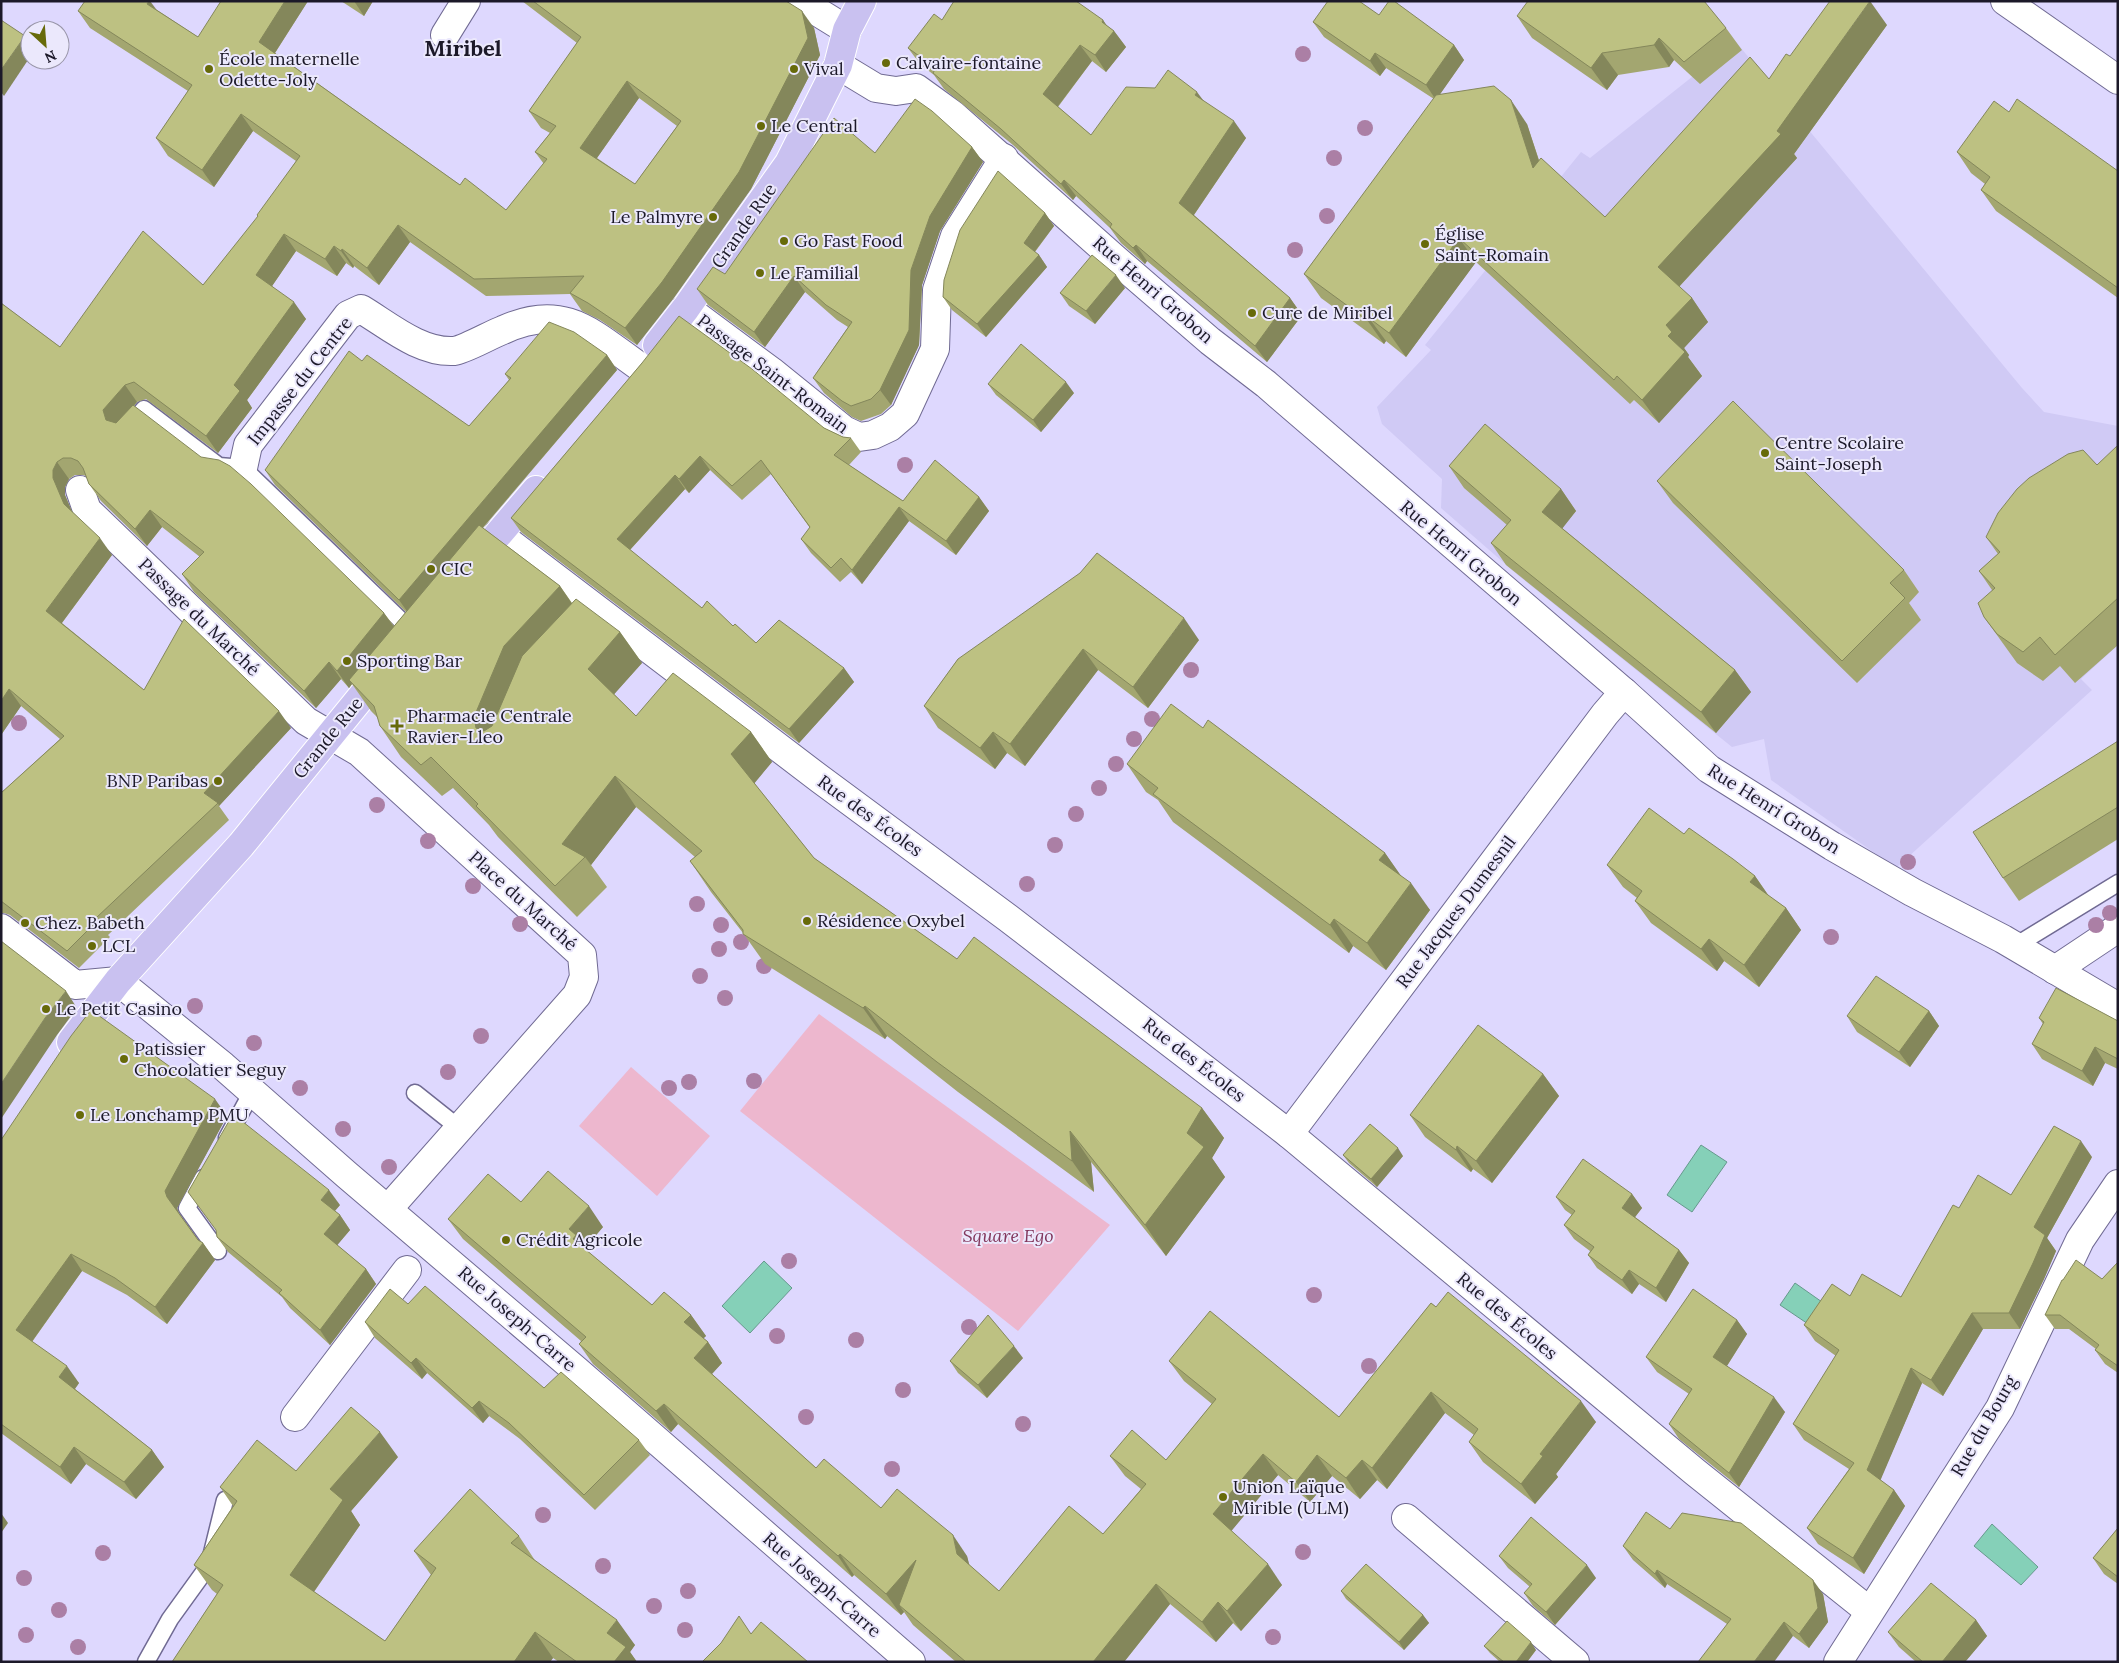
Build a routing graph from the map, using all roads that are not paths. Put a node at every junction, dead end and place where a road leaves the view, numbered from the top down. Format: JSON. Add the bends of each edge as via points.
{"nodes":[{"id":1,"x":466,"y":1,"type":"edge"},
{"id":2,"x":800,"y":1,"type":"edge"},
{"id":3,"x":862,"y":1,"type":"edge"},
{"id":4,"x":2004,"y":1,"type":"edge"},
{"id":5,"x":847,"y":30,"type":"junction"},
{"id":6,"x":445,"y":36,"type":"dead end"},
{"id":7,"x":838,"y":65,"type":"junction"},
{"id":8,"x":2118,"y":80,"type":"edge"},
{"id":9,"x":1004,"y":158,"type":"junction"},
{"id":10,"x":686,"y":308,"type":"junction"},
{"id":11,"x":640,"y":367,"type":"junction"},
{"id":12,"x":622,"y":389,"type":"edge"},
{"id":13,"x":126,"y":430,"type":"edge"},
{"id":14,"x":243,"y":468,"type":"junction"},
{"id":15,"x":552,"y":471,"type":"edge"},
{"id":16,"x":80,"y":490,"type":"dead end"},
{"id":17,"x":498,"y":534,"type":"junction"},
{"id":18,"x":459,"y":581,"type":"edge"},
{"id":19,"x":433,"y":610,"type":"edge"},
{"id":20,"x":406,"y":625,"type":"junction"},
{"id":21,"x":1624,"y":692,"type":"junction"},
{"id":22,"x":329,"y":736,"type":"junction"},
{"id":23,"x":2118,"y":883,"type":"edge"},
{"id":24,"x":1,"y":928,"type":"edge"},
{"id":25,"x":2118,"y":928,"type":"edge"},
{"id":26,"x":2015,"y":946,"type":"junction"},
{"id":27,"x":2055,"y":970,"type":"junction"},
{"id":28,"x":118,"y":981,"type":"junction"},
{"id":29,"x":2118,"y":1007,"type":"edge"},
{"id":30,"x":56,"y":1065,"type":"edge"},
{"id":31,"x":252,"y":1092,"type":"junction"},
{"id":32,"x":415,"y":1092,"type":"dead end"},
{"id":33,"x":459,"y":1128,"type":"junction"},
{"id":34,"x":1289,"y":1134,"type":"junction"},
{"id":35,"x":219,"y":1150,"type":"edge"},
{"id":36,"x":210,"y":1167,"type":"edge"},
{"id":37,"x":2118,"y":1184,"type":"edge"},
{"id":38,"x":388,"y":1209,"type":"junction"},
{"id":39,"x":218,"y":1251,"type":"edge"},
{"id":40,"x":407,"y":1270,"type":"dead end"},
{"id":41,"x":295,"y":1417,"type":"dead end"},
{"id":42,"x":225,"y":1500,"type":"edge"},
{"id":43,"x":1406,"y":1518,"type":"dead end"},
{"id":44,"x":1869,"y":1611,"type":"junction"},
{"id":45,"x":146,"y":1662,"type":"edge"},
{"id":46,"x":911,"y":1662,"type":"edge"},
{"id":47,"x":1575,"y":1662,"type":"edge"},
{"id":48,"x":1838,"y":1662,"type":"edge"}],
"edges":[{"from":1,"to":6,"type":"street"},
{"from":2,"to":5,"type":"street"},
{"from":3,"to":5,"type":"main road","name":"Grande Rue"},
{"from":4,"to":8,"type":"street"},
{"from":5,"to":7,"type":"main road","name":"Grande Rue"},
{"from":7,"to":9,"type":"street","name":"Rue Henri Grobon","via":[[876,88],[896,91],[916,88]]},
{"from":7,"to":10,"type":"main road","name":"Grande Rue","via":[[789,163]]},
{"from":9,"to":10,"type":"street","name":"Passage Saint-Romain","via":[[955,236],[937,290],[935,348],[905,414],[890,427],[859,437],[844,430]]},
{"from":9,"to":21,"type":"street","name":"Rue Henri Grobon","via":[[1173,309],[1266,384]]},
{"from":10,"to":11,"type":"main road","name":"Grande Rue"},
{"from":11,"to":12,"type":"main road","name":"Grande Rue"},
{"from":11,"to":14,"type":"street","name":"Impasse du Centre","via":[[585,328],[568,321],[540,318],[509,327],[455,351],[429,348],[361,309],[348,315],[248,445]]},
{"from":13,"to":14,"type":"lane","via":[[144,409],[219,466]]},
{"from":14,"to":20,"type":"lane"},
{"from":15,"to":17,"type":"main road"},
{"from":16,"to":22,"type":"street","name":"Passage du Marché","via":[[87,510],[306,721]]},
{"from":17,"to":18,"type":"main road"},
{"from":17,"to":34,"type":"street","name":"Rue des Écoles","via":[[594,619],[1008,918]]},
{"from":19,"to":20,"type":"main road","name":"Grande Rue"},
{"from":20,"to":22,"type":"main road","name":"Grande Rue"},
{"from":21,"to":26,"type":"street","name":"Rue Henri Grobon","via":[[1709,769],[1848,855]]},
{"from":21,"to":34,"type":"street","name":"Rue Jacques Dumesnil"},
{"from":22,"to":28,"type":"main road","name":"Grande Rue","via":[[241,845]]},
{"from":22,"to":33,"type":"street","name":"Place du Marché","via":[[366,758],[582,955],[584,977],[576,995]]},
{"from":23,"to":26,"type":"lane"},
{"from":24,"to":28,"type":"street","via":[[75,985]]},
{"from":25,"to":27,"type":"street"},
{"from":26,"to":27,"type":"street","name":"Rue Henri Grobon"},
{"from":27,"to":29,"type":"street","name":"Rue Henri Grobon"},
{"from":28,"to":30,"type":"main road","name":"Grande Rue"},
{"from":28,"to":31,"type":"street","name":"Rue Joseph-Carre"},
{"from":31,"to":35,"type":"lane"},
{"from":31,"to":38,"type":"street","name":"Rue Joseph-Carre"},
{"from":32,"to":33,"type":"lane"},
{"from":33,"to":38,"type":"street","name":"Place du Marché"},
{"from":34,"to":44,"type":"street","name":"Rue des Écoles","via":[[1695,1472]]},
{"from":36,"to":39,"type":"lane","via":[[187,1208]]},
{"from":37,"to":44,"type":"street","name":"Rue du Bourg","via":[[2080,1240],[2000,1408]]},
{"from":38,"to":46,"type":"street","name":"Rue Joseph-Carre"},
{"from":40,"to":41,"type":"street"},
{"from":42,"to":45,"type":"lane","via":[[209,1564],[170,1619]]},
{"from":43,"to":47,"type":"street"},
{"from":44,"to":48,"type":"street","name":"Rue du Bourg"}]}
